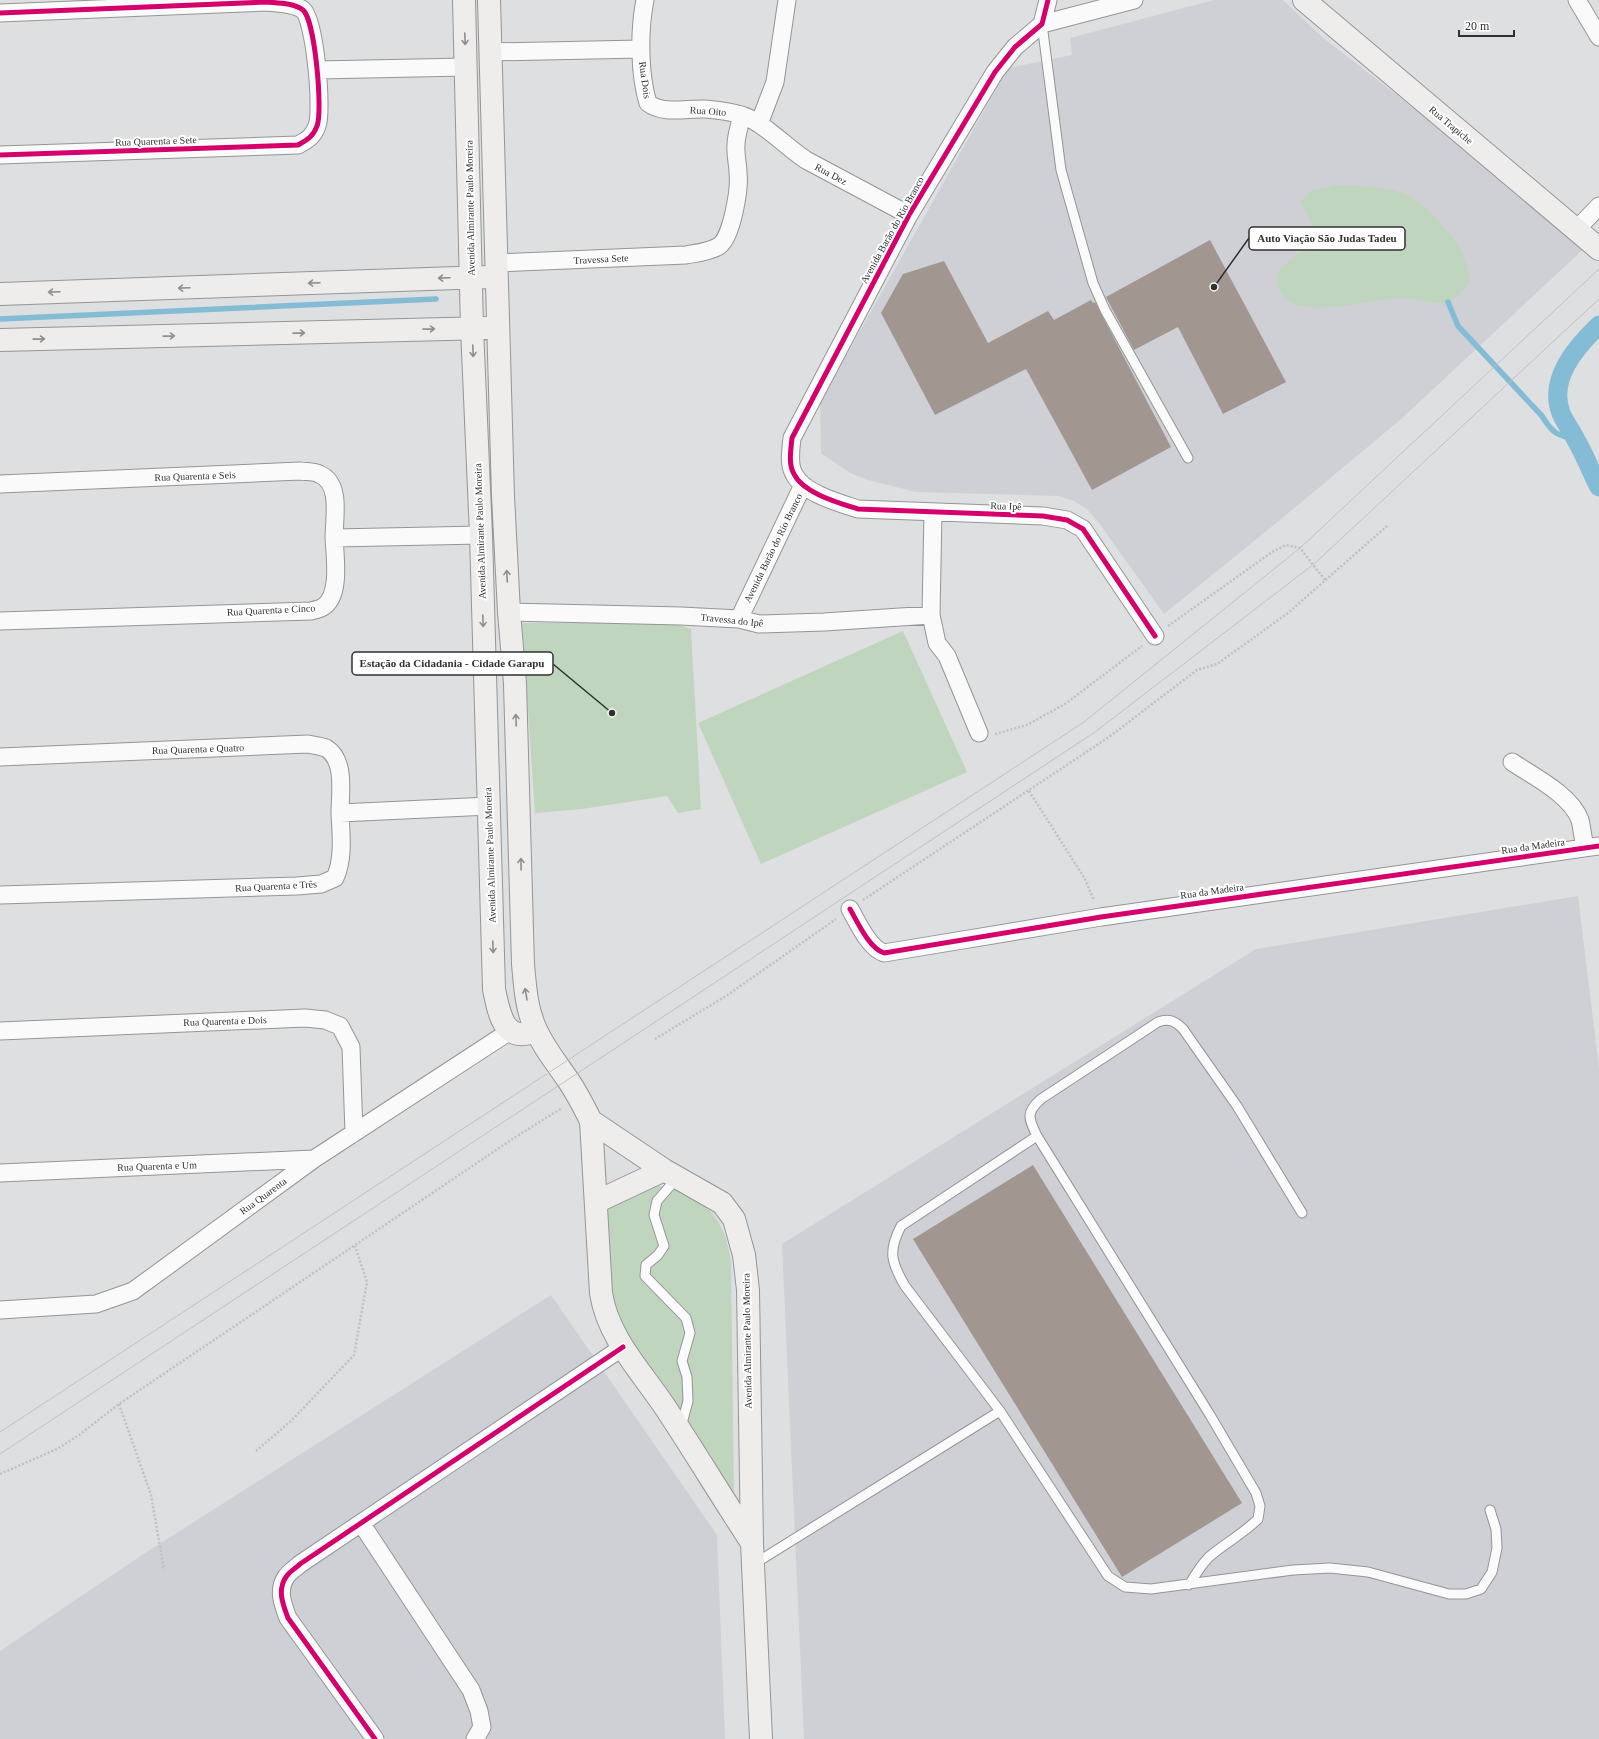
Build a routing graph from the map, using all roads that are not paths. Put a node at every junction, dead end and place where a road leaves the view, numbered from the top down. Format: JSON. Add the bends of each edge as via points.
{"nodes":[{"id":1,"x":464,"y":0,"type":"edge"},
{"id":2,"x":489,"y":0,"type":"edge"},
{"id":3,"x":645,"y":0,"type":"edge"},
{"id":4,"x":787,"y":0,"type":"edge"},
{"id":5,"x":1048,"y":0,"type":"edge"},
{"id":6,"x":1134,"y":0,"type":"edge"},
{"id":7,"x":1304,"y":0,"type":"edge"},
{"id":8,"x":1577,"y":0,"type":"edge"},
{"id":9,"x":0,"y":13,"type":"edge"},
{"id":10,"x":1042,"y":24,"type":"junction"},
{"id":11,"x":1599,"y":37,"type":"edge"},
{"id":12,"x":641,"y":50,"type":"junction"},
{"id":13,"x":491,"y":52,"type":"junction"},
{"id":14,"x":466,"y":67,"type":"junction"},
{"id":15,"x":317,"y":70,"type":"junction"},
{"id":16,"x":654,"y":107,"type":"joint"},
{"id":17,"x":742,"y":115,"type":"junction"},
{"id":18,"x":760,"y":124,"type":"junction"},
{"id":19,"x":0,"y":155,"type":"edge"},
{"id":20,"x":1599,"y":206,"type":"edge"},
{"id":21,"x":909,"y":215,"type":"junction"},
{"id":22,"x":1576,"y":230,"type":"junction"},
{"id":23,"x":1599,"y":249,"type":"edge"},
{"id":24,"x":497,"y":270,"type":"junction"},
{"id":25,"x":471,"y":277,"type":"junction"},
{"id":26,"x":0,"y":294,"type":"edge"},
{"id":27,"x":472,"y":328,"type":"junction"},
{"id":28,"x":498,"y":329,"type":"junction"},
{"id":29,"x":0,"y":340,"type":"edge"},
{"id":30,"x":1188,"y":458,"type":"dead end"},
{"id":31,"x":0,"y":484,"type":"edge"},
{"id":32,"x":803,"y":485,"type":"junction"},
{"id":33,"x":933,"y":512,"type":"junction"},
{"id":34,"x":481,"y":535,"type":"junction"},
{"id":35,"x":334,"y":538,"type":"junction"},
{"id":36,"x":509,"y":612,"type":"junction"},
{"id":37,"x":931,"y":615,"type":"junction"},
{"id":38,"x":738,"y":619,"type":"junction"},
{"id":39,"x":0,"y":621,"type":"edge"},
{"id":40,"x":1155,"y":636,"type":"dead end"},
{"id":41,"x":979,"y":734,"type":"dead end"},
{"id":42,"x":517,"y":755,"type":"junction"},
{"id":43,"x":0,"y":757,"type":"edge"},
{"id":44,"x":488,"y":757,"type":"junction"},
{"id":45,"x":1512,"y":762,"type":"dead end"},
{"id":46,"x":489,"y":806,"type":"junction"},
{"id":47,"x":340,"y":813,"type":"junction"},
{"id":48,"x":1592,"y":847,"type":"edge"},
{"id":49,"x":0,"y":895,"type":"edge"},
{"id":50,"x":850,"y":909,"type":"road end"},
{"id":51,"x":0,"y":1031,"type":"edge"},
{"id":52,"x":510,"y":1031,"type":"junction"},
{"id":53,"x":536,"y":1031,"type":"junction"},
{"id":54,"x":591,"y":1121,"type":"junction"},
{"id":55,"x":354,"y":1133,"type":"junction"},
{"id":56,"x":1037,"y":1136,"type":"junction"},
{"id":57,"x":314,"y":1159,"type":"junction"},
{"id":58,"x":0,"y":1173,"type":"edge"},
{"id":59,"x":671,"y":1174,"type":"junction"},
{"id":60,"x":596,"y":1202,"type":"junction"},
{"id":61,"x":1302,"y":1212,"type":"dead end"},
{"id":62,"x":0,"y":1310,"type":"edge"},
{"id":63,"x":623,"y":1347,"type":"junction"},
{"id":64,"x":1000,"y":1411,"type":"junction"},
{"id":65,"x":680,"y":1431,"type":"junction"},
{"id":66,"x":1490,"y":1510,"type":"dead end"},
{"id":67,"x":361,"y":1523,"type":"junction"},
{"id":68,"x":752,"y":1554,"type":"junction"},
{"id":69,"x":1189,"y":1585,"type":"junction"},
{"id":70,"x":375,"y":1739,"type":"edge"},
{"id":71,"x":474,"y":1739,"type":"edge"},
{"id":72,"x":760,"y":1739,"type":"edge"}],
"edges":[{"from":1,"to":14,"type":"main road","name":"Avenida Almirante Paulo Moreira","one_way":true},
{"from":2,"to":13,"type":"main road","name":"Avenida Almirante Paulo Moreira"},
{"from":3,"to":12,"type":"street","name":"Rua Dois"},
{"from":4,"to":18,"type":"street","via":[[775,82]]},
{"from":5,"to":10,"type":"street"},
{"from":6,"to":10,"type":"street"},
{"from":7,"to":22,"type":"main road","name":"Rua Trapiche"},
{"from":8,"to":11,"type":"street"},
{"from":9,"to":15,"type":"street","via":[[267,2],[286,4],[303,10],[310,21]]},
{"from":10,"to":21,"type":"street","name":"Avenida Barão do Rio Branco","via":[[1015,47],[994,72]]},
{"from":10,"to":30,"type":"lane","via":[[1060,170],[1093,283],[1105,310]]},
{"from":12,"to":13,"type":"street"},
{"from":12,"to":16,"type":"street","name":"Rua Dois","via":[[648,103]]},
{"from":13,"to":24,"type":"main road","name":"Avenida Almirante Paulo Moreira"},
{"from":14,"to":15,"type":"street"},
{"from":14,"to":25,"type":"main road","name":"Avenida Almirante Paulo Moreira"},
{"from":15,"to":19,"type":"street","name":"Rua Quarenta e Sete","via":[[318,125],[311,138],[298,145]]},
{"from":16,"to":17,"type":"street","name":"Rua Oito","via":[[661,110],[710,109]]},
{"from":17,"to":18,"type":"street","name":"Rua Oito"},
{"from":17,"to":24,"type":"street","name":"Travessa Sete","via":[[736,145],[737,193],[728,233],[719,246],[686,255]]},
{"from":18,"to":21,"type":"street","name":"Rua Dez","via":[[791,151]]},
{"from":20,"to":22,"type":"street"},
{"from":21,"to":32,"type":"street","name":"Avenida Barão do Rio Branco","via":[[792,438],[790,455],[793,474]]},
{"from":22,"to":23,"type":"main road","name":"Rua Trapiche"},
{"from":24,"to":25,"type":"main road"},
{"from":24,"to":28,"type":"main road","name":"Avenida Almirante Paulo Moreira"},
{"from":25,"to":26,"type":"main road","one_way":true},
{"from":25,"to":27,"type":"main road","name":"Avenida Almirante Paulo Moreira"},
{"from":27,"to":28,"type":"main road"},
{"from":29,"to":27,"type":"main road","one_way":true},
{"from":27,"to":34,"type":"main road","name":"Avenida Almirante Paulo Moreira","one_way":true},
{"from":36,"to":28,"type":"main road","name":"Avenida Almirante Paulo Moreira","one_way":true},
{"from":31,"to":35,"type":"street","name":"Rua Quarenta e Seis","via":[[300,471],[318,473],[331,482],[334,496]]},
{"from":32,"to":33,"type":"street","name":"Rua Ipê","via":[[833,502],[858,509]]},
{"from":32,"to":38,"type":"street","name":"Avenida Barão do Rio Branco"},
{"from":33,"to":37,"type":"street"},
{"from":33,"to":40,"type":"street","name":"Rua Ipê","via":[[1043,516],[1067,520],[1083,529]]},
{"from":34,"to":35,"type":"street"},
{"from":34,"to":44,"type":"main road","name":"Avenida Almirante Paulo Moreira","one_way":true},
{"from":35,"to":39,"type":"street","name":"Rua Quarenta e Cinco","via":[[335,589],[323,607],[311,611]]},
{"from":36,"to":38,"type":"street","name":"Travessa do Ipê"},
{"from":42,"to":36,"type":"main road","name":"Avenida Almirante Paulo Moreira","one_way":true},
{"from":37,"to":38,"type":"street","name":"Travessa do Ipê","via":[[759,624]]},
{"from":37,"to":41,"type":"street","via":[[937,643],[947,656]]},
{"from":42,"to":44,"type":"main road"},
{"from":53,"to":42,"type":"main road","name":"Avenida Almirante Paulo Moreira","one_way":true,"via":[[528,1009],[524,978]]},
{"from":43,"to":47,"type":"street","name":"Rua Quarenta e Quatro","via":[[308,744],[325,748],[334,755],[340,770]]},
{"from":44,"to":46,"type":"main road","name":"Avenida Almirante Paulo Moreira"},
{"from":45,"to":48,"type":"street","via":[[1563,797],[1574,808]]},
{"from":46,"to":47,"type":"street"},
{"from":46,"to":52,"type":"main road","name":"Avenida Almirante Paulo Moreira","one_way":true,"via":[[494,989],[498,1010]]},
{"from":47,"to":49,"type":"street","name":"Rua Quarenta e Três","via":[[340,868],[335,878],[321,884]]},
{"from":48,"to":50,"type":"street","name":"Rua da Madeira","via":[[1101,917],[884,953],[873,945]]},
{"from":51,"to":55,"type":"street","name":"Rua Quarenta e Dois","via":[[305,1018],[325,1020],[340,1026],[351,1047]]},
{"from":52,"to":53,"type":"main road","via":[[525,1036]]},
{"from":52,"to":55,"type":"street","name":"Rua Quarenta"},
{"from":53,"to":54,"type":"main road","name":"Avenida Almirante Paulo Moreira","via":[[557,1067],[568,1079]]},
{"from":54,"to":59,"type":"main road","name":"Avenida Almirante Paulo Moreira"},
{"from":54,"to":60,"type":"main road","name":"Avenida Almirante Paulo Moreira"},
{"from":55,"to":57,"type":"street","name":"Rua Quarenta"},
{"from":56,"to":61,"type":"lane","via":[[1030,1119],[1033,1106],[1158,1022],[1171,1020],[1183,1029],[1237,1106]]},
{"from":56,"to":64,"type":"lane","via":[[901,1226],[893,1240],[895,1269]]},
{"from":56,"to":69,"type":"lane","via":[[1256,1493],[1260,1506],[1258,1519],[1210,1557],[1199,1568]]},
{"from":57,"to":58,"type":"street","name":"Rua Quarenta e Um"},
{"from":57,"to":62,"type":"street","name":"Rua Quarenta","via":[[133,1291],[96,1304]]},
{"from":59,"to":60,"type":"main road"},
{"from":59,"to":65,"type":"lane","via":[[657,1201],[654,1215],[664,1246],[646,1265],[645,1276],[686,1318],[690,1333],[682,1361],[687,1377],[688,1401]]},
{"from":59,"to":68,"type":"main road","name":"Avenida Almirante Paulo Moreira","via":[[722,1203],[734,1219],[744,1254],[748,1290]]},
{"from":60,"to":63,"type":"main road","name":"Avenida Almirante Paulo Moreira","via":[[603,1306]]},
{"from":63,"to":65,"type":"main road","name":"Avenida Almirante Paulo Moreira"},
{"from":63,"to":67,"type":"street"},
{"from":64,"to":68,"type":"lane"},
{"from":64,"to":69,"type":"lane","via":[[1108,1576],[1124,1587],[1151,1590]]},
{"from":65,"to":68,"type":"main road","name":"Avenida Almirante Paulo Moreira"},
{"from":66,"to":69,"type":"lane","via":[[1497,1542],[1492,1572],[1481,1589],[1466,1594],[1449,1594],[1368,1572],[1330,1568],[1294,1570]]},
{"from":67,"to":70,"type":"street","via":[[285,1577],[282,1602],[288,1618]]},
{"from":67,"to":71,"type":"street","via":[[471,1690],[482,1728]]},
{"from":68,"to":72,"type":"main road","name":"Avenida Almirante Paulo Moreira"}]}
